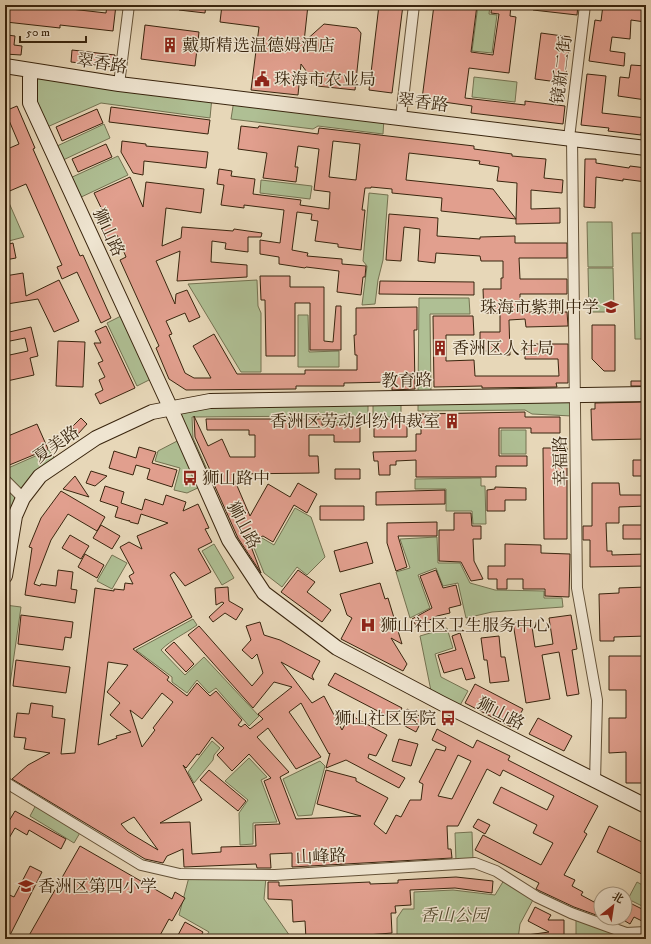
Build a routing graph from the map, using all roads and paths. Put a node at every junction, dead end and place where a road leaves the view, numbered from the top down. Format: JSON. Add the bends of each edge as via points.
{"nodes":[{"id":1,"x":129,"y":5,"type":"edge"},
{"id":2,"x":414,"y":5,"type":"edge"},
{"id":3,"x":585,"y":5,"type":"edge"},
{"id":4,"x":5,"y":66,"type":"edge"},
{"id":5,"x":30,"y":70,"type":"junction"},
{"id":6,"x":119,"y":84,"type":"junction"},
{"id":7,"x":401,"y":117,"type":"junction"},
{"id":8,"x":571,"y":138,"type":"junction"},
{"id":9,"x":646,"y":148,"type":"edge"},
{"id":10,"x":646,"y":394,"type":"edge"},
{"id":11,"x":575,"y":395,"type":"junction"},
{"id":12,"x":170,"y":407,"type":"junction"},
{"id":13,"x":5,"y":480,"type":"edge"},
{"id":14,"x":24,"y":498,"type":"junction"},
{"id":15,"x":5,"y":576,"type":"edge"},
{"id":16,"x":5,"y":782,"type":"edge"},
{"id":17,"x":595,"y":782,"type":"junction"},
{"id":18,"x":646,"y":806,"type":"edge"},
{"id":19,"x":646,"y":932,"type":"edge"}],
"edges":[{"from":1,"to":6,"type":"street"},
{"from":2,"to":7,"type":"street"},
{"from":3,"to":8,"type":"street","name":"镜新二街"},
{"from":4,"to":5,"type":"street","name":"翠香路"},
{"from":5,"to":6,"type":"street","name":"翠香路"},
{"from":5,"to":12,"type":"street","name":"狮山路","via":[[30,103]]},
{"from":6,"to":7,"type":"street","name":"翠香路"},
{"from":7,"to":8,"type":"street","name":"翠香路"},
{"from":8,"to":9,"type":"street","name":"翠香路"},
{"from":8,"to":11,"type":"street","name":"幸福路"},
{"from":10,"to":11,"type":"street","name":"教育路"},
{"from":11,"to":12,"type":"street","name":"教育路","via":[[210,400]]},
{"from":11,"to":17,"type":"street","name":"幸福路","via":[[577,588],[597,700]]},
{"from":12,"to":14,"type":"street","name":"夏美路","via":[[152,412],[96,438],[40,476]]},
{"from":12,"to":17,"type":"street","name":"狮山路","via":[[229,540],[264,593],[337,648]]},
{"from":13,"to":14,"type":"street"},
{"from":14,"to":15,"type":"street","name":"夏美路","via":[[15,516]]},
{"from":16,"to":19,"type":"street","name":"山峰路","via":[[140,865],[180,874],[275,875],[475,863],[496,870],[542,899],[571,913],[626,933]]},
{"from":17,"to":18,"type":"street","name":"狮山路"}]}
